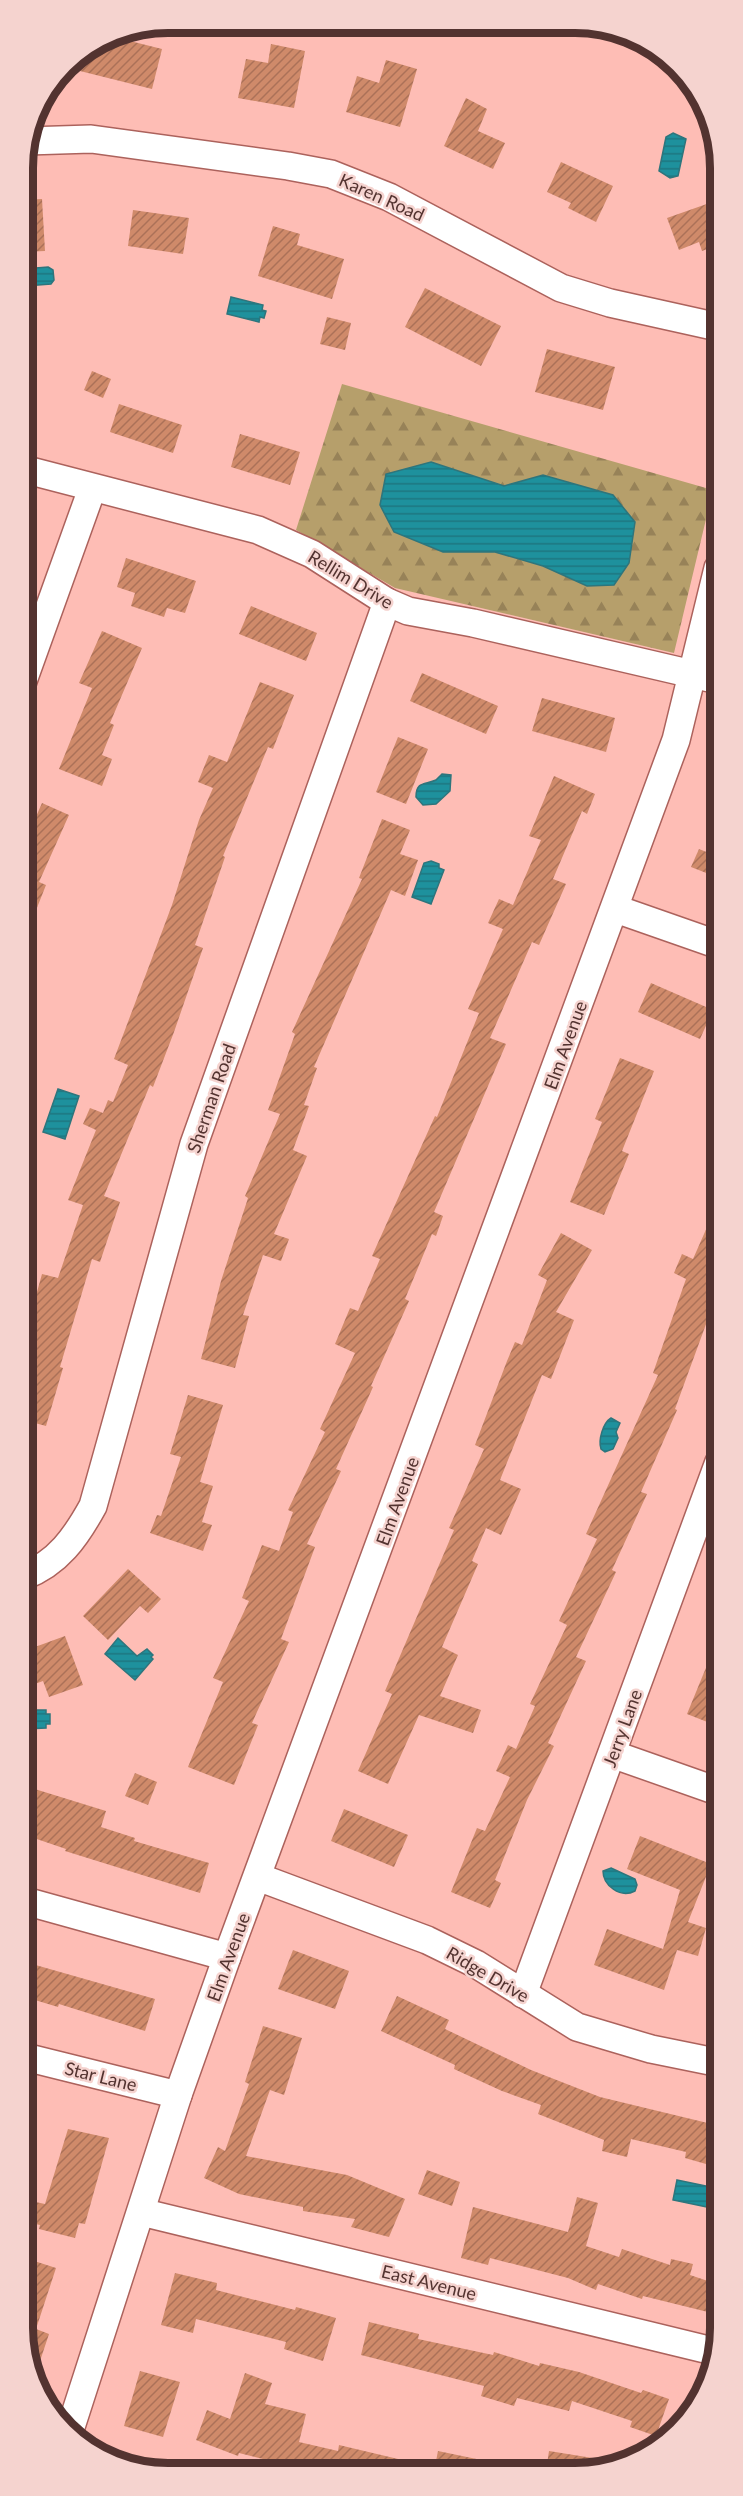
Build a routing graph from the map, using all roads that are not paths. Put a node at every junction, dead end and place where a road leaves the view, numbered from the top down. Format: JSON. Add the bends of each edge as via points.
{"nodes":[{"id":1,"x":36,"y":141,"type":"edge"},
{"id":2,"x":710,"y":325,"type":"edge"},
{"id":3,"x":33,"y":472,"type":"edge"},
{"id":4,"x":92,"y":489,"type":"junction"},
{"id":5,"x":387,"y":602,"type":"junction"},
{"id":6,"x":710,"y":641,"type":"edge"},
{"id":7,"x":33,"y":653,"type":"edge"},
{"id":8,"x":706,"y":678,"type":"edge"},
{"id":9,"x":616,"y":909,"type":"junction"},
{"id":10,"x":710,"y":942,"type":"edge"},
{"id":11,"x":710,"y":1487,"type":"edge"},
{"id":12,"x":33,"y":1571,"type":"edge"},
{"id":13,"x":612,"y":1754,"type":"junction"},
{"id":14,"x":710,"y":1788,"type":"edge"},
{"id":15,"x":258,"y":1877,"type":"junction"},
{"id":16,"x":33,"y":1903,"type":"edge"},
{"id":17,"x":227,"y":1957,"type":"junction"},
{"id":18,"x":523,"y":1994,"type":"junction"},
{"id":19,"x":33,"y":2059,"type":"edge"},
{"id":20,"x":710,"y":2061,"type":"edge"},
{"id":21,"x":178,"y":2095,"type":"junction"},
{"id":22,"x":141,"y":2212,"type":"junction"},
{"id":23,"x":708,"y":2350,"type":"edge"},
{"id":24,"x":72,"y":2422,"type":"edge"}],
"edges":[{"from":1,"to":2,"type":"street","name":"Karen Road","via":[[91,139],[331,174],[389,197],[561,288]]},
{"from":3,"to":4,"type":"street","name":"Rellim Drive"},
{"from":4,"to":5,"type":"street","name":"Rellim Drive","via":[[258,530],[312,554]]},
{"from":4,"to":7,"type":"street"},
{"from":5,"to":8,"type":"street","name":"Rellim Drive","via":[[408,611]]},
{"from":5,"to":12,"type":"street","name":"Sherman Road","via":[[194,1144],[93,1506],[60,1556]]},
{"from":6,"to":8,"type":"street","name":"Elm Avenue"},
{"from":8,"to":9,"type":"street","name":"Elm Avenue","via":[[676,740]]},
{"from":9,"to":10,"type":"street"},
{"from":9,"to":15,"type":"street","name":"Elm Avenue"},
{"from":11,"to":13,"type":"street","name":"Jerry Lane"},
{"from":13,"to":14,"type":"street"},
{"from":13,"to":18,"type":"street","name":"Jerry Lane"},
{"from":15,"to":17,"type":"street","name":"Elm Avenue"},
{"from":15,"to":18,"type":"street","name":"Ridge Drive","via":[[427,1940],[476,1964]]},
{"from":16,"to":17,"type":"street"},
{"from":17,"to":21,"type":"street","name":"Elm Avenue"},
{"from":18,"to":20,"type":"street","name":"Ridge Drive","via":[[577,2027],[651,2049]]},
{"from":19,"to":21,"type":"street","name":"Star Lane"},
{"from":21,"to":22,"type":"street","name":"Elm Avenue"},
{"from":22,"to":23,"type":"street","name":"East Avenue"},
{"from":22,"to":24,"type":"street","name":"Elm Avenue"}]}
